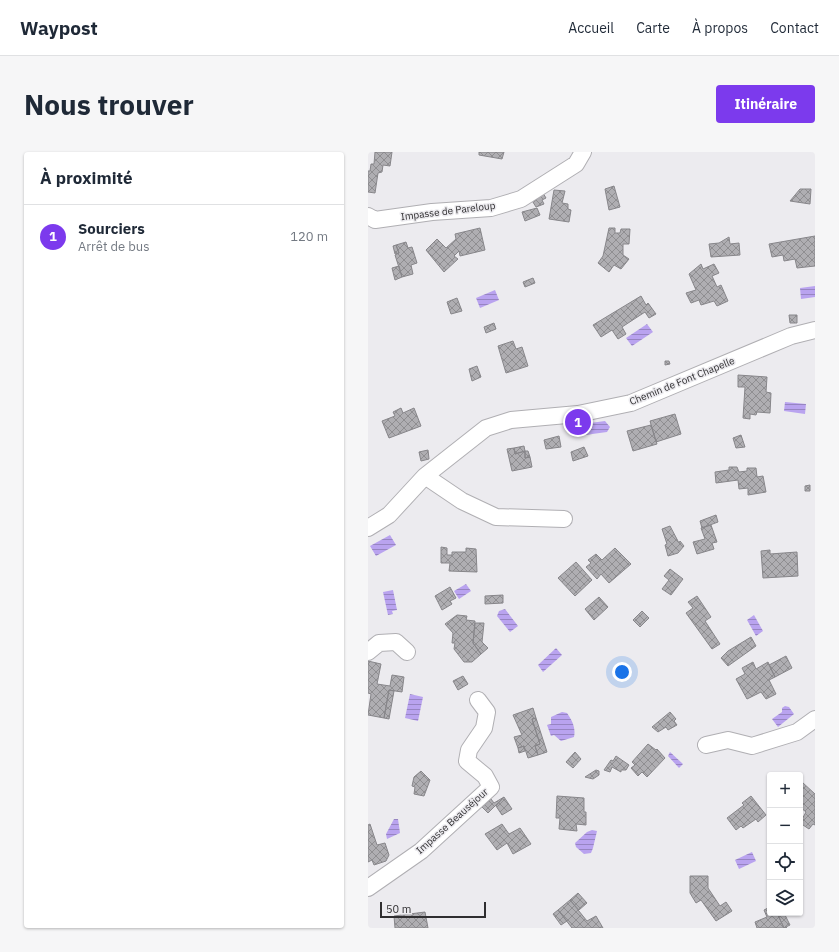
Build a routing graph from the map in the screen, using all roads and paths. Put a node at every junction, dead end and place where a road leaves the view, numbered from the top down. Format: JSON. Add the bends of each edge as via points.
{"nodes":[{"id":1,"x":583,"y":152,"type":"edge"},
{"id":2,"x":368,"y":216,"type":"edge"},
{"id":3,"x":815,"y":330,"type":"edge"},
{"id":4,"x":425,"y":476,"type":"junction"},
{"id":5,"x":564,"y":519,"type":"dead end"},
{"id":6,"x":368,"y":528,"type":"edge"},
{"id":7,"x":368,"y":652,"type":"edge"},
{"id":8,"x":407,"y":652,"type":"dead end"},
{"id":9,"x":478,"y":700,"type":"dead end"},
{"id":10,"x":815,"y":719,"type":"edge"},
{"id":11,"x":706,"y":745,"type":"dead end"},
{"id":12,"x":368,"y":888,"type":"edge"}],
"edges":[{"from":1,"to":2,"type":"street","name":"Impasse de Pareloup","via":[[576,164],[545,185],[521,198],[491,208],[432,212],[375,220]]},
{"from":3,"to":4,"type":"street","name":"Chemin de Font Chapelle","via":[[791,336],[631,403],[578,414],[511,420],[486,428]]},
{"from":4,"to":5,"type":"street","via":[[462,501],[496,517]]},
{"from":4,"to":6,"type":"street","name":"Chemin de Font Chapelle","via":[[389,515]]},
{"from":7,"to":8,"type":"street","via":[[379,643],[396,642]]},
{"from":9,"to":12,"type":"street","name":"Impasse Beauséjour","via":[[487,712],[484,728],[469,750],[468,761],[485,776],[491,787],[421,851]]},
{"from":10,"to":11,"type":"street","via":[[797,732],[752,746],[728,740]]}]}
